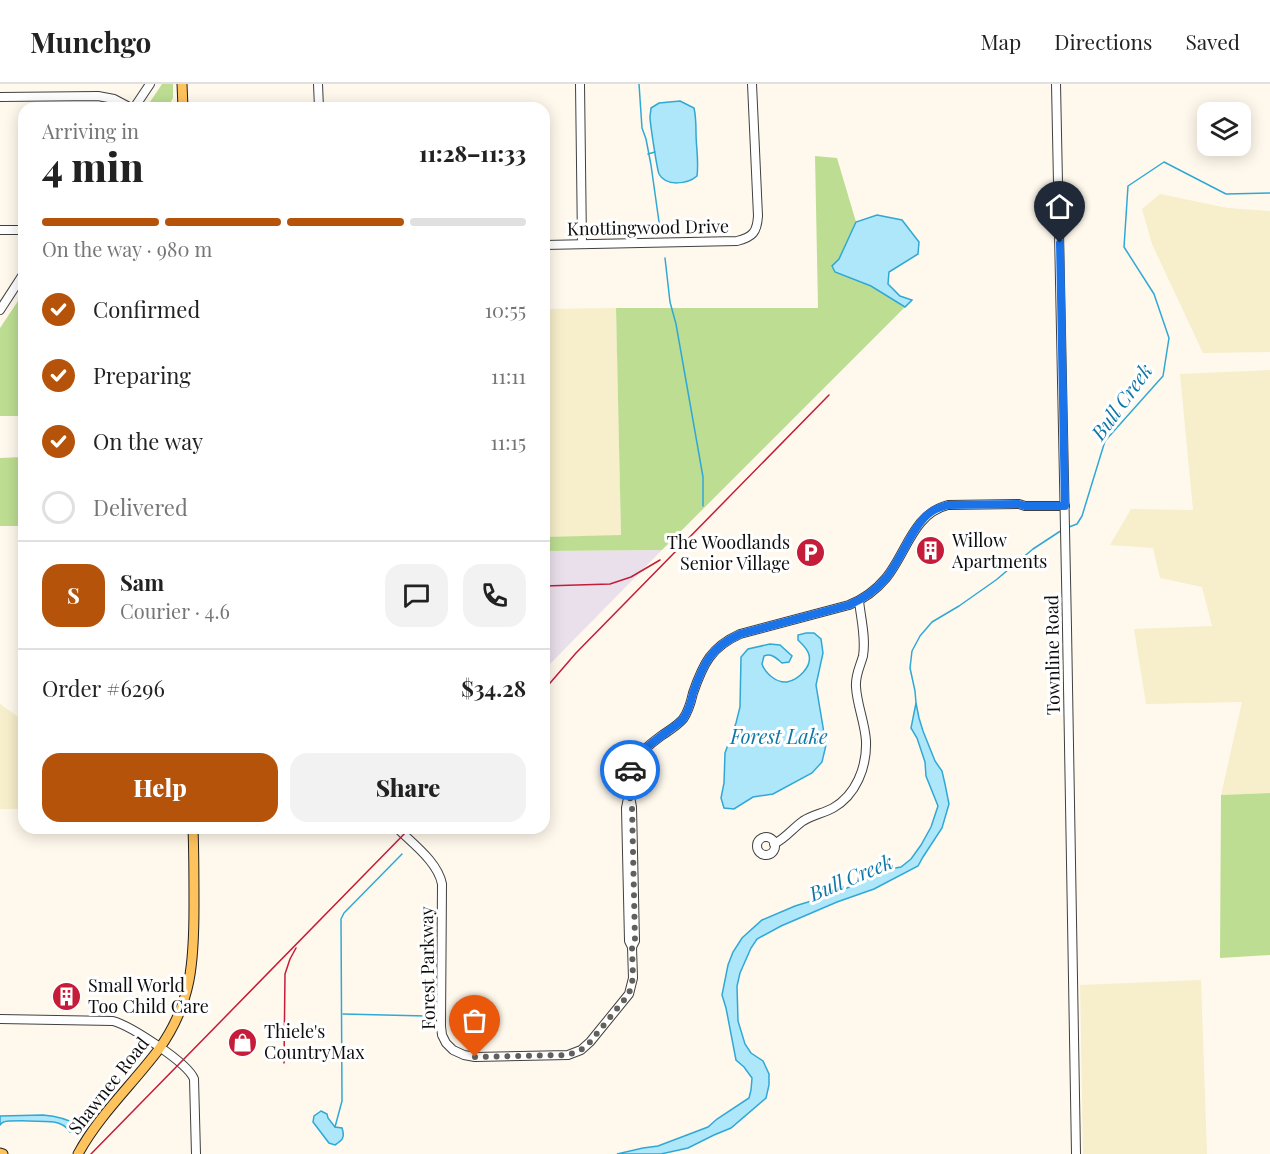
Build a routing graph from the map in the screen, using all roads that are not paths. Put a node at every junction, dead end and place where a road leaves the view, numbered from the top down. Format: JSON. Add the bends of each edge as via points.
{"nodes":[{"id":1,"x":150,"y":84,"type":"edge"},
{"id":2,"x":182,"y":84,"type":"edge"},
{"id":3,"x":318,"y":84,"type":"edge"},
{"id":4,"x":580,"y":84,"type":"edge"},
{"id":5,"x":752,"y":84,"type":"edge"},
{"id":6,"x":1056,"y":84,"type":"edge"},
{"id":7,"x":0,"y":97,"type":"edge"},
{"id":8,"x":120,"y":102,"type":"edge"},
{"id":9,"x":136,"y":102,"type":"edge"},
{"id":10,"x":183,"y":102,"type":"edge"},
{"id":11,"x":318,"y":102,"type":"edge"},
{"id":12,"x":0,"y":230,"type":"edge"},
{"id":13,"x":18,"y":230,"type":"edge"},
{"id":14,"x":582,"y":243,"type":"junction"},
{"id":15,"x":550,"y":245,"type":"edge"},
{"id":16,"x":18,"y":282,"type":"edge"},
{"id":17,"x":0,"y":310,"type":"edge"},
{"id":18,"x":1065,"y":503,"type":"junction"},
{"id":19,"x":859,"y":601,"type":"junction"},
{"id":20,"x":193,"y":834,"type":"edge"},
{"id":21,"x":403,"y":834,"type":"edge"},
{"id":22,"x":774,"y":844,"type":"dead end"},
{"id":23,"x":0,"y":1019,"type":"edge"},
{"id":24,"x":160,"y":1048,"type":"junction"},
{"id":25,"x":78,"y":1154,"type":"edge"},
{"id":26,"x":196,"y":1154,"type":"edge"},
{"id":27,"x":1076,"y":1154,"type":"edge"}],
"edges":[{"from":1,"to":9,"type":"street"},
{"from":2,"to":10,"type":"main road"},
{"from":3,"to":11,"type":"street"},
{"from":4,"to":14,"type":"street"},
{"from":5,"to":14,"type":"street","name":"Knottingwood Drive","via":[[758,216],[752,235],[737,242]]},
{"from":6,"to":18,"type":"street","name":"Townline Road"},
{"from":7,"to":8,"type":"street","via":[[98,96]]},
{"from":12,"to":13,"type":"street"},
{"from":14,"to":15,"type":"street","name":"Knottingwood Drive"},
{"from":16,"to":17,"type":"street"},
{"from":18,"to":19,"type":"street","name":"Forest Parkway","via":[[938,508],[921,522],[886,578]]},
{"from":18,"to":27,"type":"street","name":"Townline Road"},
{"from":19,"to":21,"type":"street","name":"Forest Parkway","via":[[726,640],[703,666],[683,718],[638,755],[630,771],[629,793],[633,978],[629,994],[581,1050],[568,1055],[486,1057],[458,1053],[446,1043],[442,1031],[441,878],[433,864]]},
{"from":19,"to":22,"type":"street","via":[[864,640],[855,685],[866,745],[860,777],[840,803],[804,820]]},
{"from":20,"to":24,"type":"main road","name":"Shawnee Road","via":[[191,975],[183,1004]]},
{"from":23,"to":24,"type":"street","via":[[113,1021],[128,1026]]},
{"from":24,"to":25,"type":"main road","name":"Shawnee Road","via":[[95,1127]]},
{"from":24,"to":26,"type":"street","via":[[189,1070],[194,1079]]}]}
